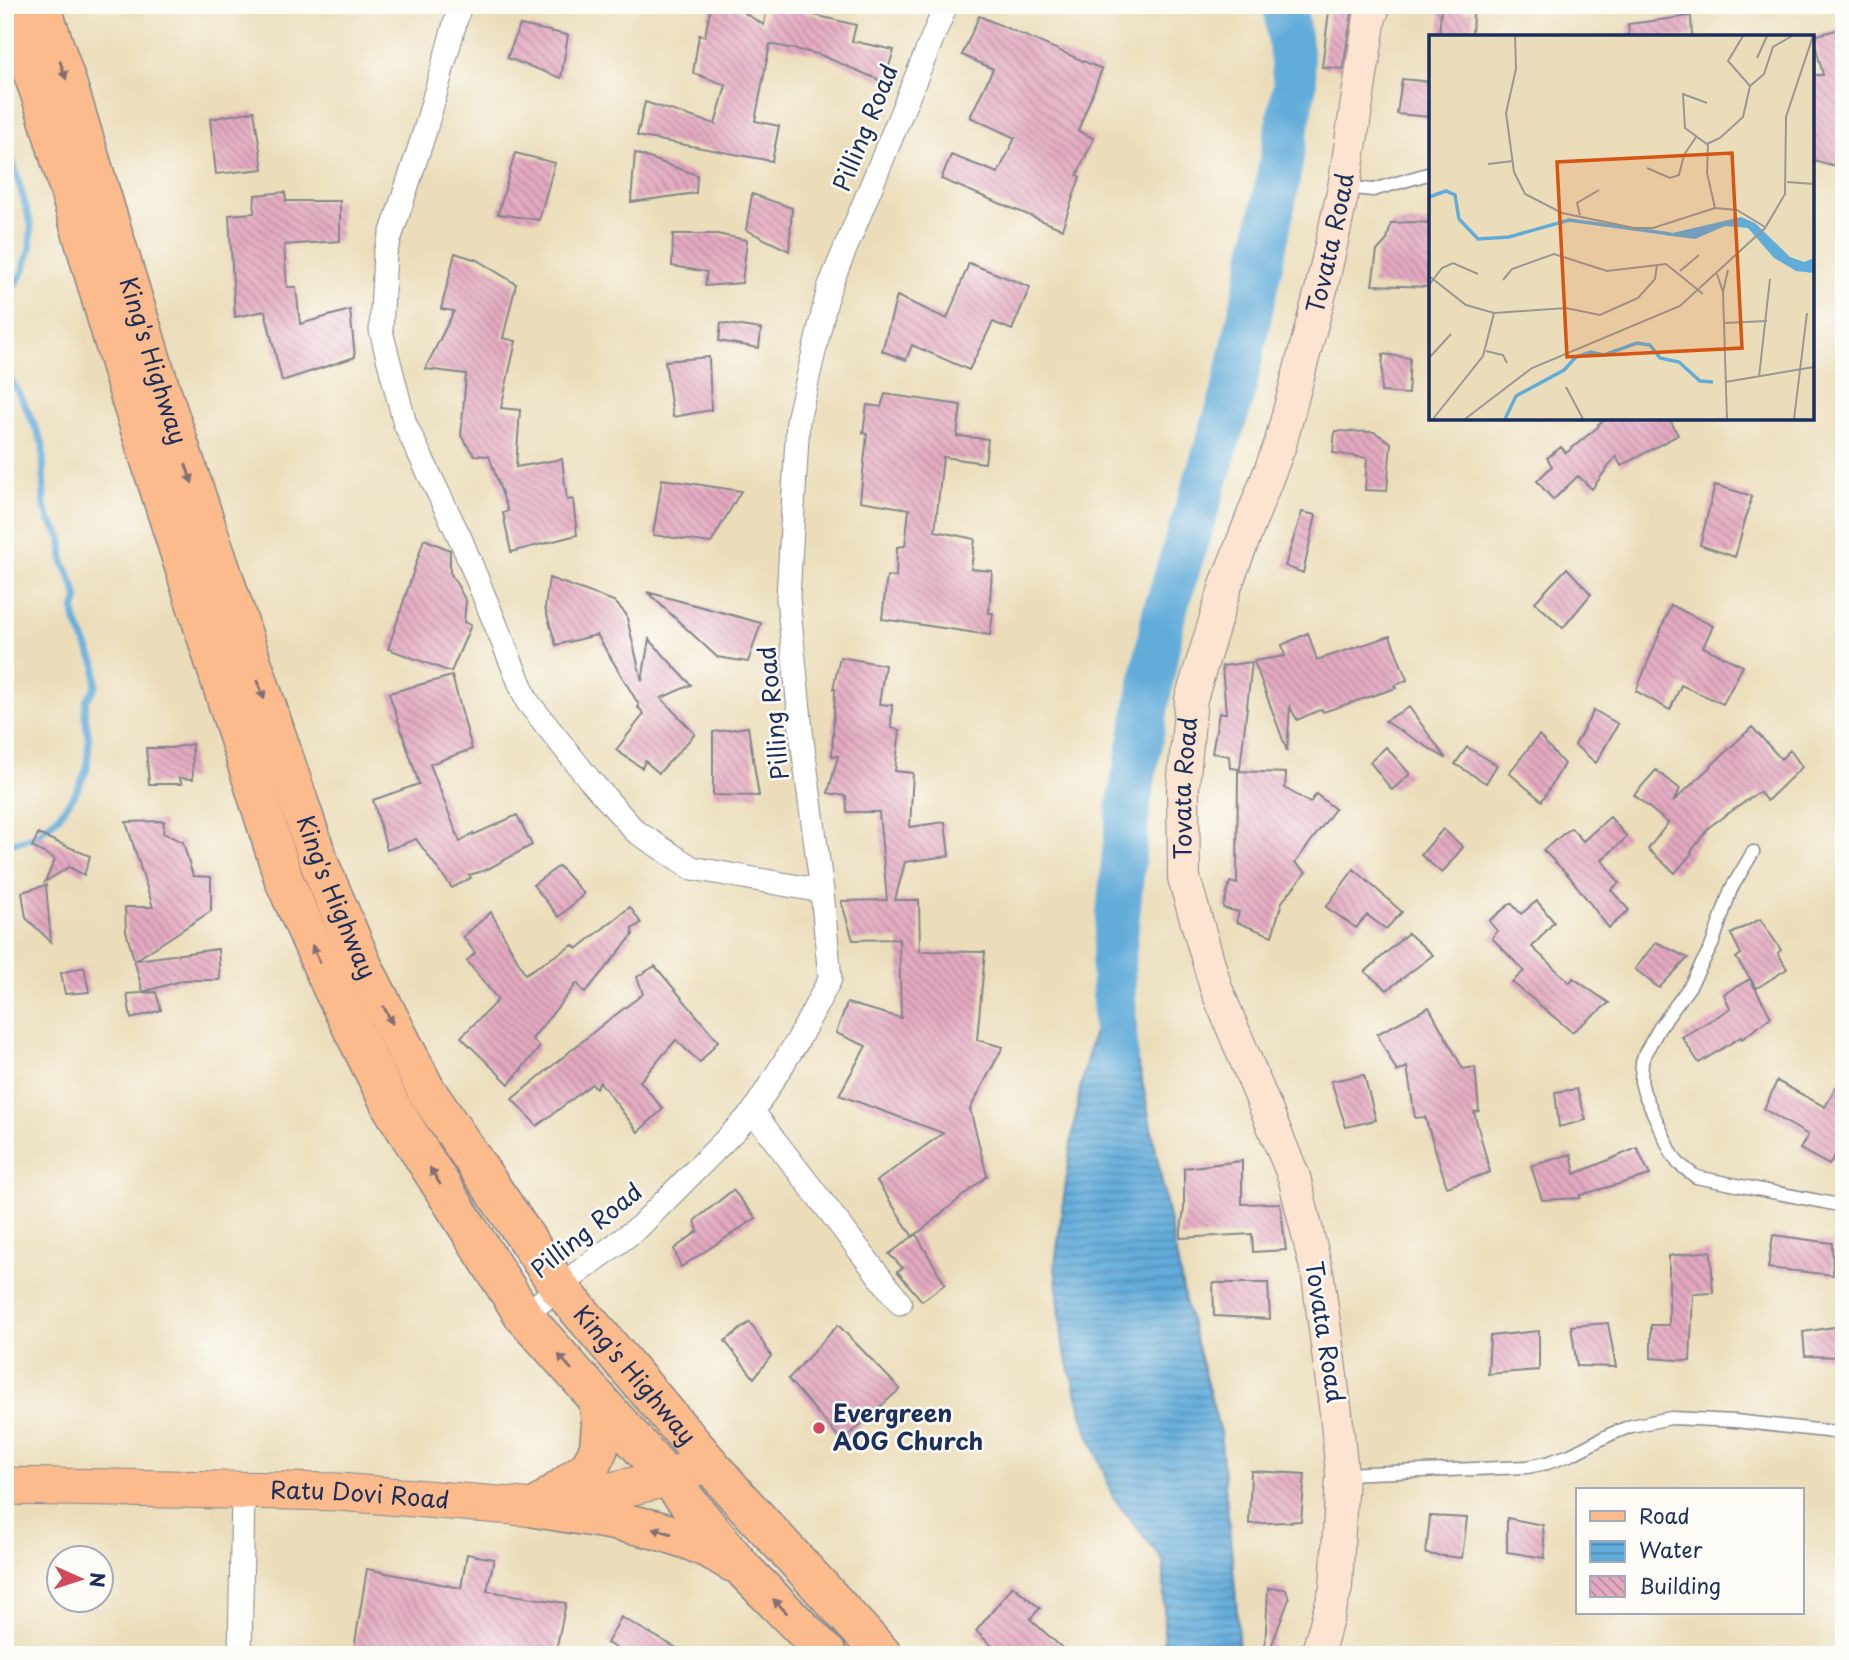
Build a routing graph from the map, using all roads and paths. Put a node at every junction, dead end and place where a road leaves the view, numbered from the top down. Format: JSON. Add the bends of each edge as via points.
{"nodes":[{"id":1,"x":8,"y":5,"type":"edge"},
{"id":2,"x":41,"y":5,"type":"edge"},
{"id":3,"x":460,"y":5,"type":"edge"},
{"id":4,"x":946,"y":5,"type":"edge"},
{"id":5,"x":1375,"y":5,"type":"edge"},
{"id":6,"x":1429,"y":174,"type":"edge"},
{"id":7,"x":1344,"y":187,"type":"junction"},
{"id":8,"x":1753,"y":852,"type":"dead end"},
{"id":9,"x":822,"y":891,"type":"junction"},
{"id":10,"x":753,"y":1112,"type":"junction"},
{"id":11,"x":1844,"y":1206,"type":"edge"},
{"id":12,"x":559,"y":1287,"type":"junction"},
{"id":13,"x":900,"y":1303,"type":"dead end"},
{"id":14,"x":524,"y":1316,"type":"junction"},
{"id":15,"x":598,"y":1399,"type":"junction"},
{"id":16,"x":1844,"y":1433,"type":"edge"},
{"id":17,"x":708,"y":1462,"type":"junction"},
{"id":18,"x":1342,"y":1474,"type":"junction"},
{"id":19,"x":668,"y":1478,"type":"junction"},
{"id":20,"x":5,"y":1486,"type":"edge"},
{"id":21,"x":243,"y":1491,"type":"junction"},
{"id":22,"x":536,"y":1508,"type":"junction"},
{"id":23,"x":746,"y":1571,"type":"junction"},
{"id":24,"x":240,"y":1655,"type":"edge"},
{"id":25,"x":828,"y":1655,"type":"edge"},
{"id":26,"x":883,"y":1655,"type":"edge"},
{"id":27,"x":1317,"y":1655,"type":"edge"}],
"edges":[{"from":14,"to":1,"type":"highway","name":"King's Highway","one_way":true,"via":[[391,1106],[284,880],[131,401],[44,105]]},
{"from":2,"to":12,"type":"highway","name":"King's Highway","one_way":true,"via":[[160,387],[320,864],[363,966],[426,1090]]},
{"from":3,"to":9,"type":"street","via":[[385,253],[381,331],[405,424],[461,540],[527,701],[635,831],[691,868]]},
{"from":4,"to":9,"type":"street","name":"Pilling Road","via":[[829,288],[798,420],[788,598]]},
{"from":5,"to":7,"type":"street","name":"Tovata Road"},
{"from":6,"to":7,"type":"lane","via":[[1373,190]]},
{"from":7,"to":18,"type":"street","name":"Tovata Road","via":[[1280,445],[1227,582],[1191,699],[1183,788],[1184,878],[1216,988],[1294,1177],[1318,1277]]},
{"from":8,"to":11,"type":"lane","via":[[1731,889],[1712,945],[1690,986],[1645,1053],[1641,1082],[1671,1153],[1696,1177]]},
{"from":9,"to":10,"type":"street","name":"Pilling Road","via":[[830,979],[799,1040]]},
{"from":10,"to":12,"type":"street","name":"Pilling Road","via":[[639,1227]]},
{"from":10,"to":13,"type":"street"},
{"from":12,"to":14,"type":"street","name":"Pilling Road"},
{"from":12,"to":17,"type":"highway","name":"King's Highway"},
{"from":15,"to":14,"type":"highway","name":"King's Highway","one_way":true},
{"from":15,"to":19,"type":"highway","name":"King's Highway"},
{"from":15,"to":22,"type":"highway","via":[[599,1448],[590,1467]]},
{"from":16,"to":18,"type":"lane","via":[[1671,1418],[1631,1426],[1570,1455],[1527,1467]]},
{"from":17,"to":19,"type":"main road","name":"Ratu Dovi Road"},
{"from":17,"to":26,"type":"highway","name":"King's Highway"},
{"from":18,"to":27,"type":"street","name":"Tovata Road","via":[[1336,1588]]},
{"from":19,"to":22,"type":"main road","name":"Ratu Dovi Road"},
{"from":19,"to":23,"type":"highway","name":"King's Highway"},
{"from":20,"to":21,"type":"main road","name":"Ratu Dovi Road"},
{"from":21,"to":22,"type":"main road","name":"Ratu Dovi Road","via":[[339,1492]]},
{"from":21,"to":24,"type":"street"},
{"from":23,"to":22,"type":"highway","one_way":true,"via":[[720,1554],[653,1528]]},
{"from":25,"to":23,"type":"highway","name":"King's Highway","one_way":true}]}
